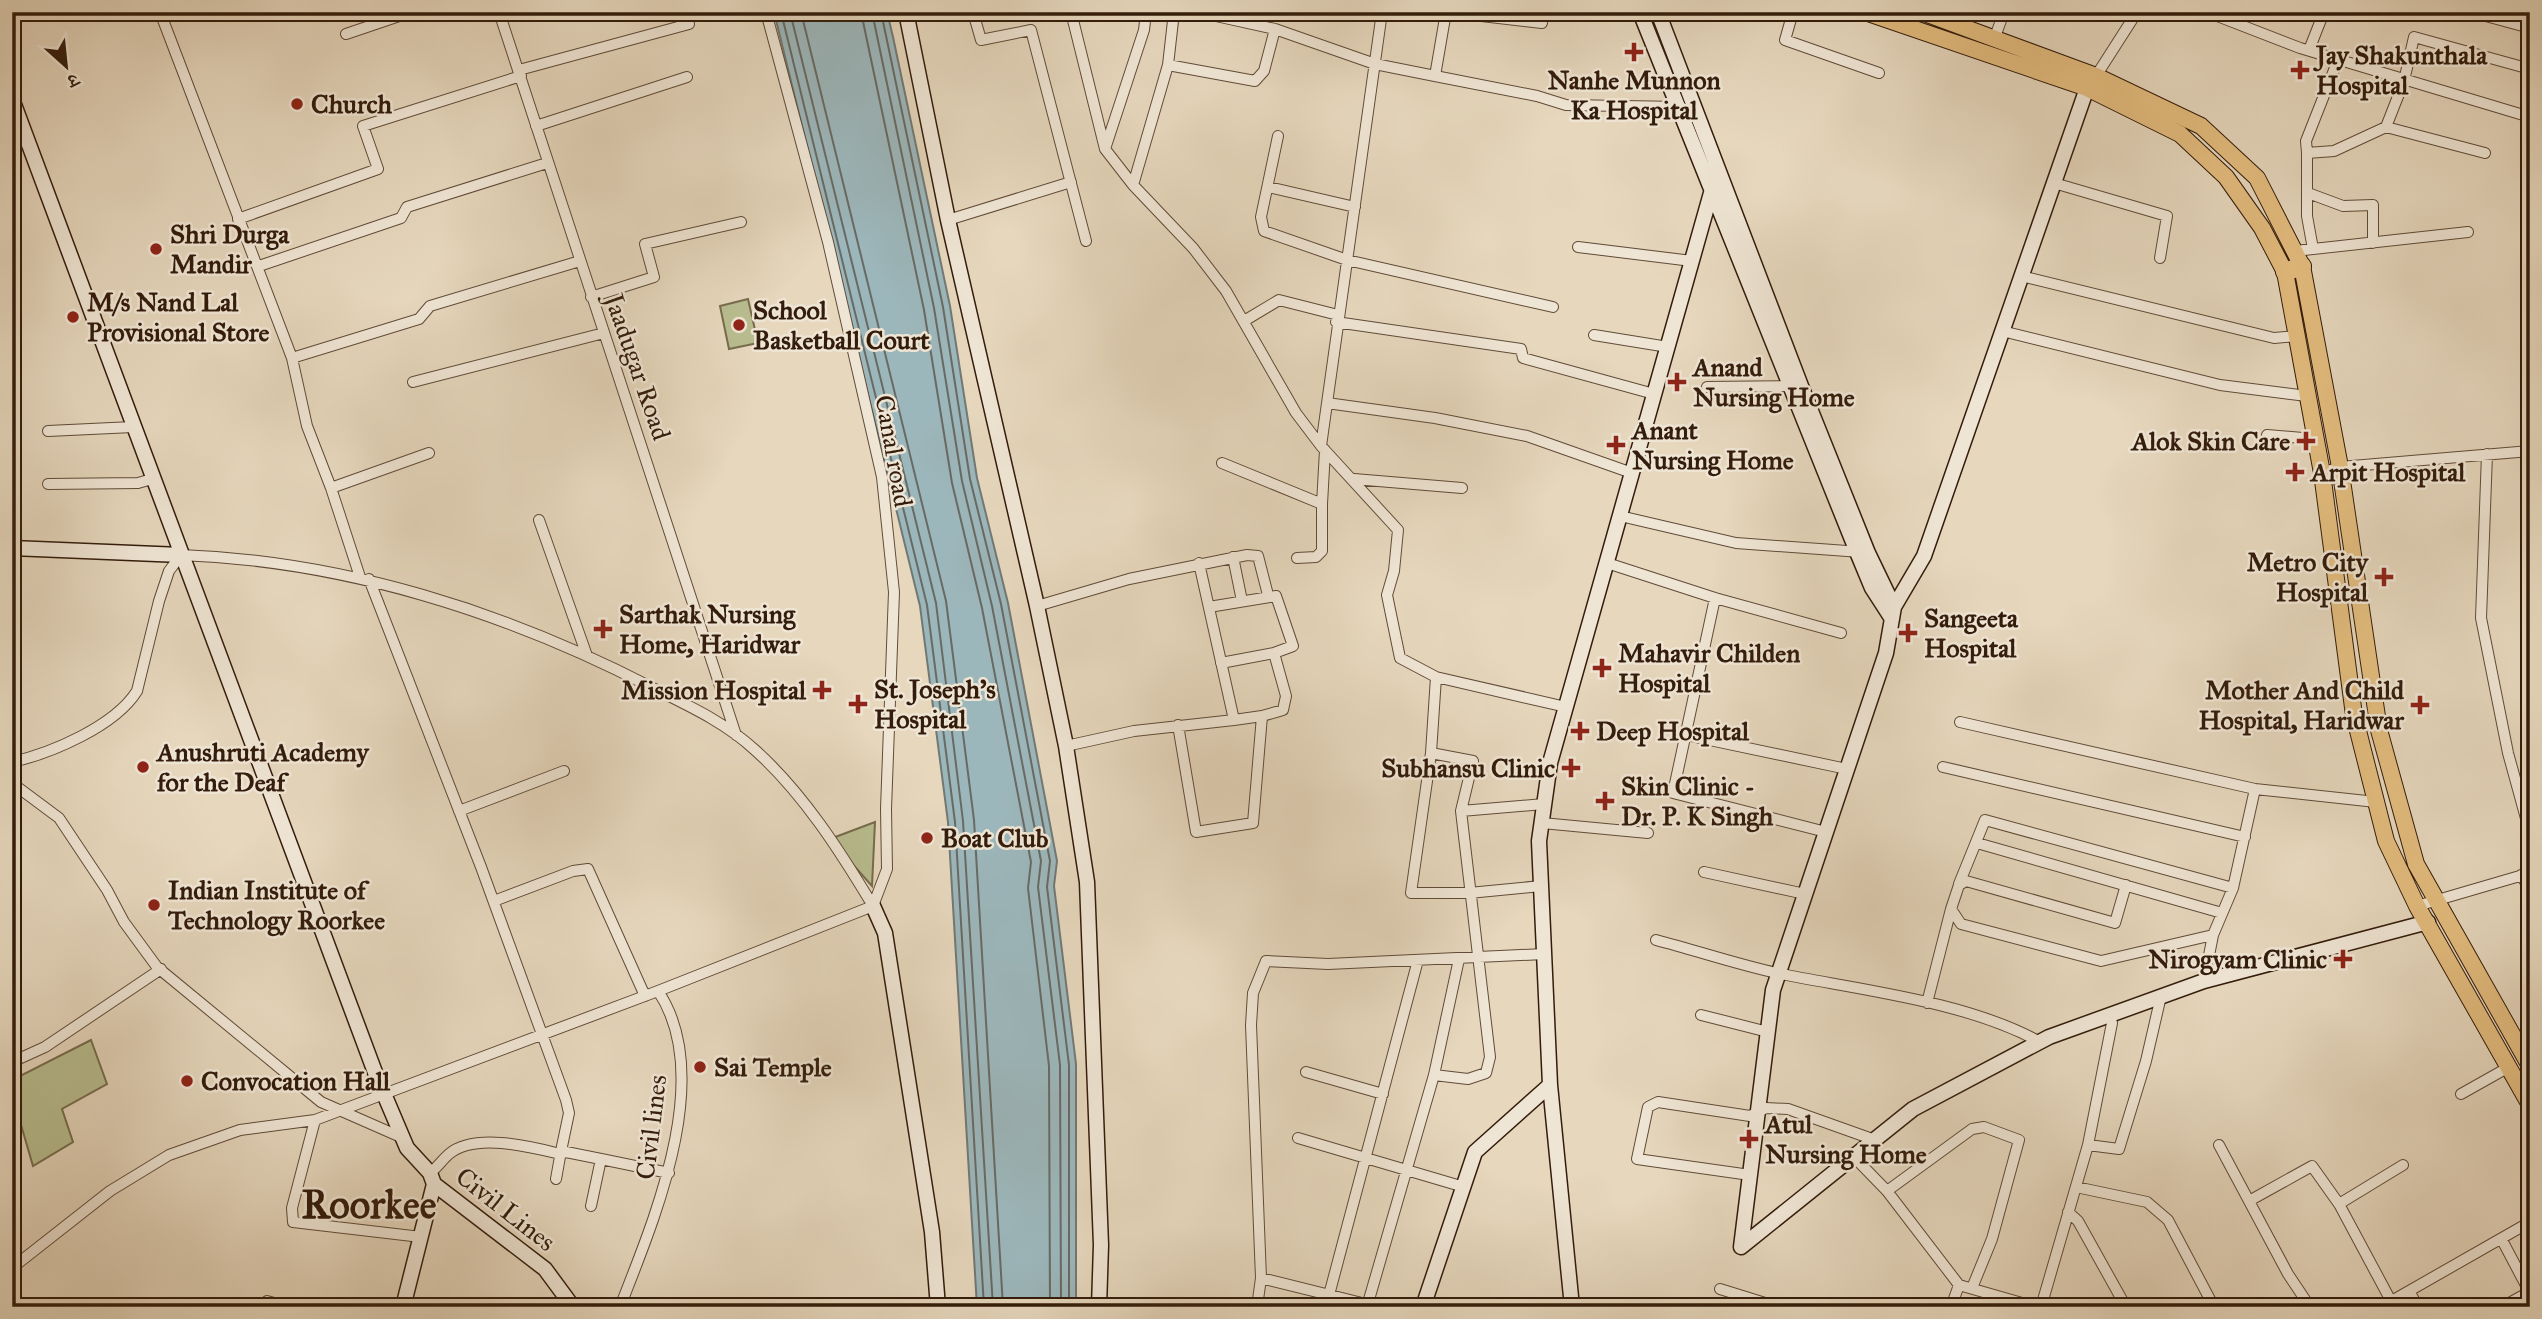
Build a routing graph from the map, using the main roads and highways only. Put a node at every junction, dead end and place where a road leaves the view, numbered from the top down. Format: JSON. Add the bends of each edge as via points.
{"nodes":[{"id":1,"x":1865,"y":12,"type":"edge"},
{"id":2,"x":1922,"y":12,"type":"edge"},
{"id":3,"x":2091,"y":82,"type":"junction"},
{"id":4,"x":2294,"y":263,"type":"junction"},
{"id":5,"x":2530,"y":1066,"type":"edge"},
{"id":6,"x":2530,"y":1105,"type":"edge"}],
"edges":[{"from":1,"to":3,"type":"main road"},
{"from":2,"to":3,"type":"main road","via":[[1995,37]]},
{"from":3,"to":4,"type":"main road","via":[[2180,134],[2226,177]]},
{"from":3,"to":4,"type":"main road","via":[[2201,126],[2257,178]]},
{"from":4,"to":5,"type":"main road","via":[[2340,467],[2379,730],[2416,864]]},
{"from":4,"to":6,"type":"main road","via":[[2297,336],[2322,473],[2354,715],[2386,841],[2417,906]]}]}
